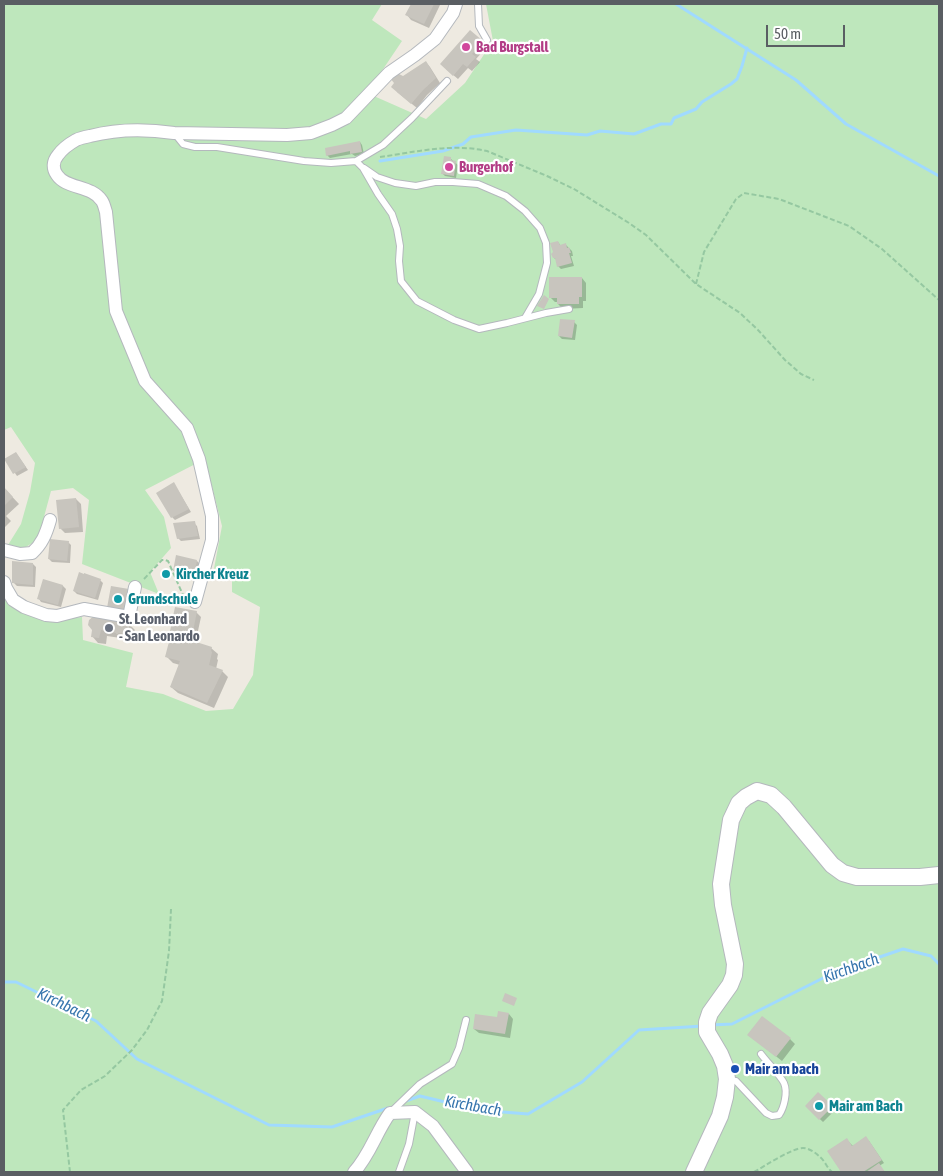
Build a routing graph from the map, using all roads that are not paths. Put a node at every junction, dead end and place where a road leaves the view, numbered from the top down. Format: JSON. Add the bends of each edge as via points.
{"nodes":[{"id":1,"x":456,"y":4,"type":"edge"},
{"id":2,"x":478,"y":4,"type":"edge"},
{"id":3,"x":487,"y":40,"type":"dead end"},
{"id":4,"x":447,"y":81,"type":"dead end"},
{"id":5,"x":174,"y":133,"type":"junction"},
{"id":6,"x":356,"y":161,"type":"junction"},
{"id":7,"x":363,"y":168,"type":"junction"},
{"id":8,"x":569,"y":309,"type":"dead end"},
{"id":9,"x":525,"y":318,"type":"junction"},
{"id":10,"x":50,"y":520,"type":"dead end"},
{"id":11,"x":4,"y":550,"type":"edge"},
{"id":12,"x":4,"y":582,"type":"edge"},
{"id":13,"x":135,"y":587,"type":"road end"},
{"id":14,"x":195,"y":602,"type":"road end"},
{"id":15,"x":939,"y":875,"type":"edge"},
{"id":16,"x":466,"y":1020,"type":"dead end"},
{"id":17,"x":761,"y":1054,"type":"dead end"},
{"id":18,"x":727,"y":1079,"type":"junction"},
{"id":19,"x":415,"y":1112,"type":"junction"},
{"id":20,"x":390,"y":1113,"type":"junction"},
{"id":21,"x":354,"y":1172,"type":"edge"},
{"id":22,"x":399,"y":1172,"type":"edge"},
{"id":23,"x":467,"y":1172,"type":"edge"},
{"id":24,"x":694,"y":1172,"type":"edge"}],
"edges":[{"from":1,"to":5,"type":"street","via":[[435,38],[389,73],[346,118],[332,125],[311,133],[287,135]]},
{"from":2,"to":3,"type":"lane","via":[[479,26]]},
{"from":4,"to":6,"type":"lane","via":[[382,145]]},
{"from":5,"to":6,"type":"lane","via":[[183,144],[195,147],[304,161]]},
{"from":5,"to":14,"type":"street","via":[[156,130],[106,132],[77,139],[65,147],[53,163],[58,178],[93,192],[102,201],[106,212],[116,311],[145,381],[187,428],[199,459],[212,516],[212,540]]},
{"from":6,"to":7,"type":"lane"},
{"from":7,"to":9,"type":"lane","via":[[392,214],[400,246],[401,281],[417,301],[479,329]]},
{"from":7,"to":9,"type":"lane","via":[[377,177],[416,186],[435,182],[478,184],[506,196],[525,211],[540,228],[546,243],[547,263],[538,294]]},
{"from":8,"to":9,"type":"lane"},
{"from":10,"to":11,"type":"street","via":[[46,535],[32,553]]},
{"from":12,"to":13,"type":"street","via":[[13,600],[24,607],[56,616],[84,609],[129,617]]},
{"from":15,"to":18,"type":"street","via":[[857,877],[844,873],[832,865],[771,795],[757,791],[738,803],[731,820],[721,884],[734,975],[707,1022],[707,1032],[720,1054]]},
{"from":16,"to":20,"type":"lane","via":[[452,1064],[420,1084]]},
{"from":17,"to":18,"type":"lane","via":[[785,1084],[785,1101],[779,1115],[766,1113],[736,1081]]},
{"from":18,"to":24,"type":"street","via":[[720,1116]]},
{"from":19,"to":20,"type":"street"},
{"from":19,"to":22,"type":"lane"},
{"from":19,"to":23,"type":"street","via":[[433,1126]]},
{"from":20,"to":21,"type":"street"}]}
